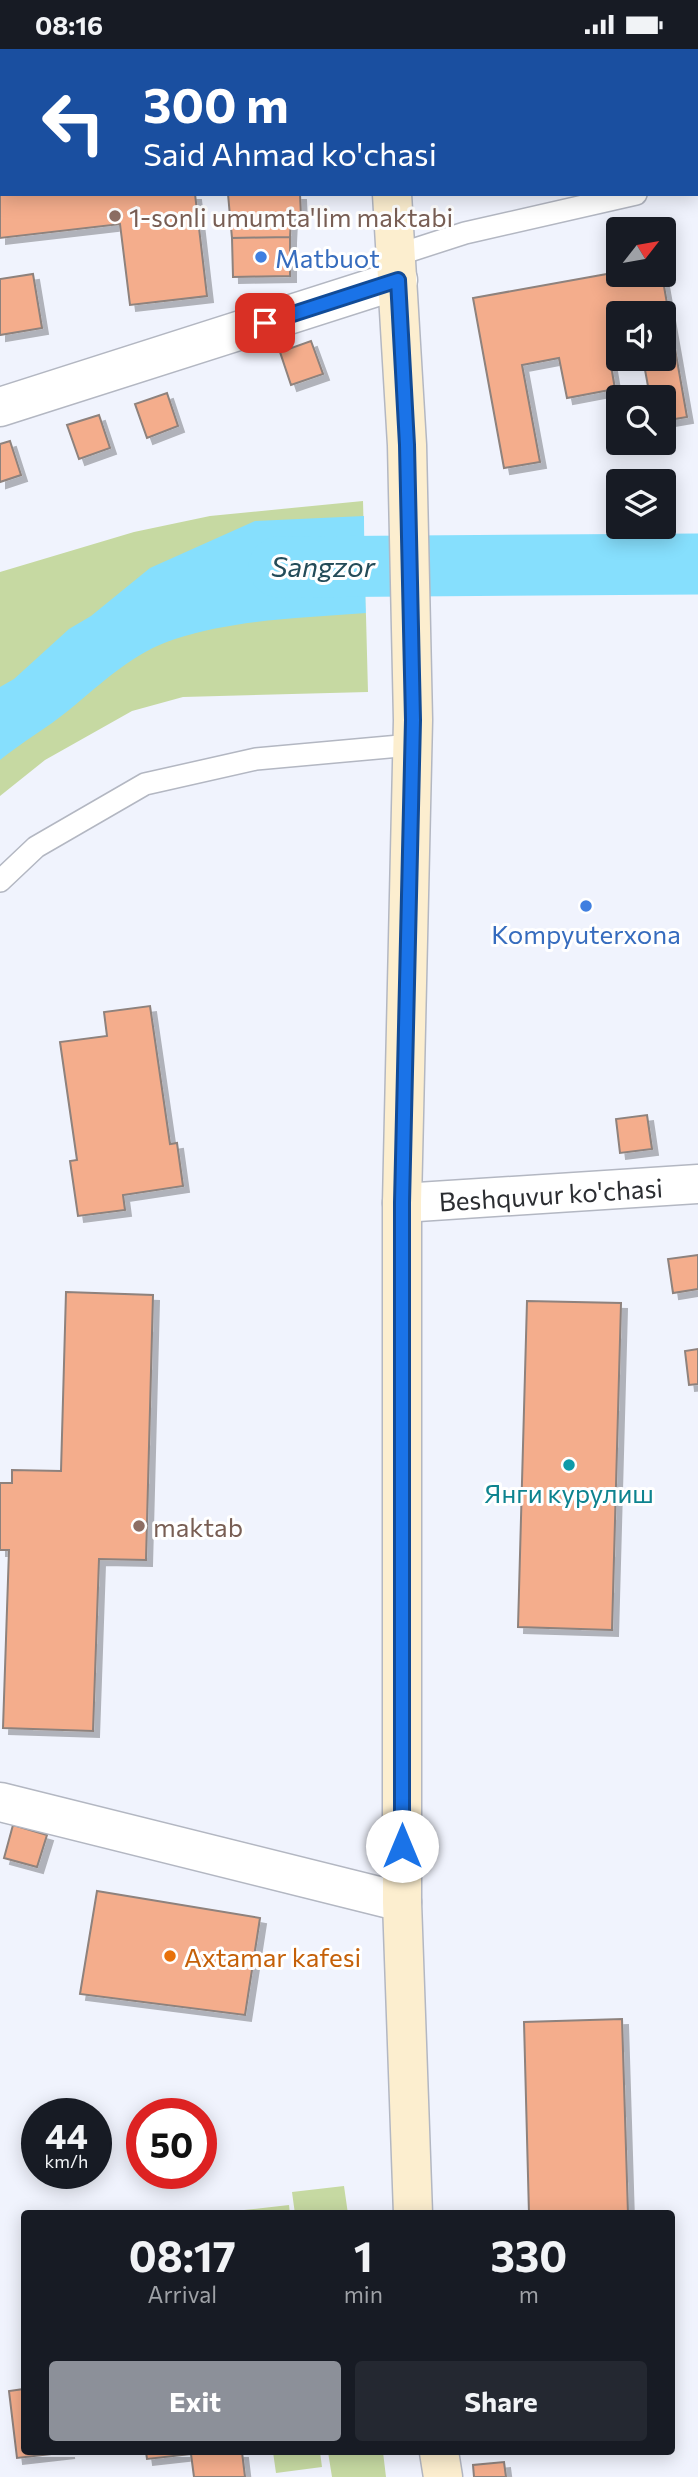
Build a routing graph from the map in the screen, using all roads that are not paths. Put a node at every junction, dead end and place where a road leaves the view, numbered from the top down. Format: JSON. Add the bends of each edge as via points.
{"nodes":[{"id":1,"x":392,"y":196,"type":"edge"},
{"id":2,"x":627,"y":196,"type":"edge"},
{"id":3,"x":397,"y":267,"type":"junction"},
{"id":4,"x":0,"y":407,"type":"edge"},
{"id":5,"x":412,"y":732,"type":"junction"},
{"id":6,"x":0,"y":881,"type":"edge"},
{"id":7,"x":698,"y":1184,"type":"edge"},
{"id":8,"x":402,"y":1203,"type":"junction"},
{"id":9,"x":0,"y":1802,"type":"edge"},
{"id":10,"x":402,"y":1902,"type":"junction"},
{"id":11,"x":413,"y":2210,"type":"edge"},
{"id":12,"x":439,"y":2455,"type":"edge"},
{"id":13,"x":443,"y":2477,"type":"edge"}],
"edges":[{"from":1,"to":3,"type":"main road"},
{"from":2,"to":3,"type":"lane","via":[[465,233]]},
{"from":3,"to":4,"type":"street"},
{"from":3,"to":5,"type":"main road","via":[[407,445]]},
{"from":5,"to":6,"type":"lane","via":[[145,784],[36,847]]},
{"from":5,"to":8,"type":"main road"},
{"from":7,"to":8,"type":"street","name":"Beshquvur ko'chasi"},
{"from":8,"to":10,"type":"main road"},
{"from":9,"to":10,"type":"street"},
{"from":10,"to":11,"type":"main road"},
{"from":12,"to":13,"type":"main road"}]}
